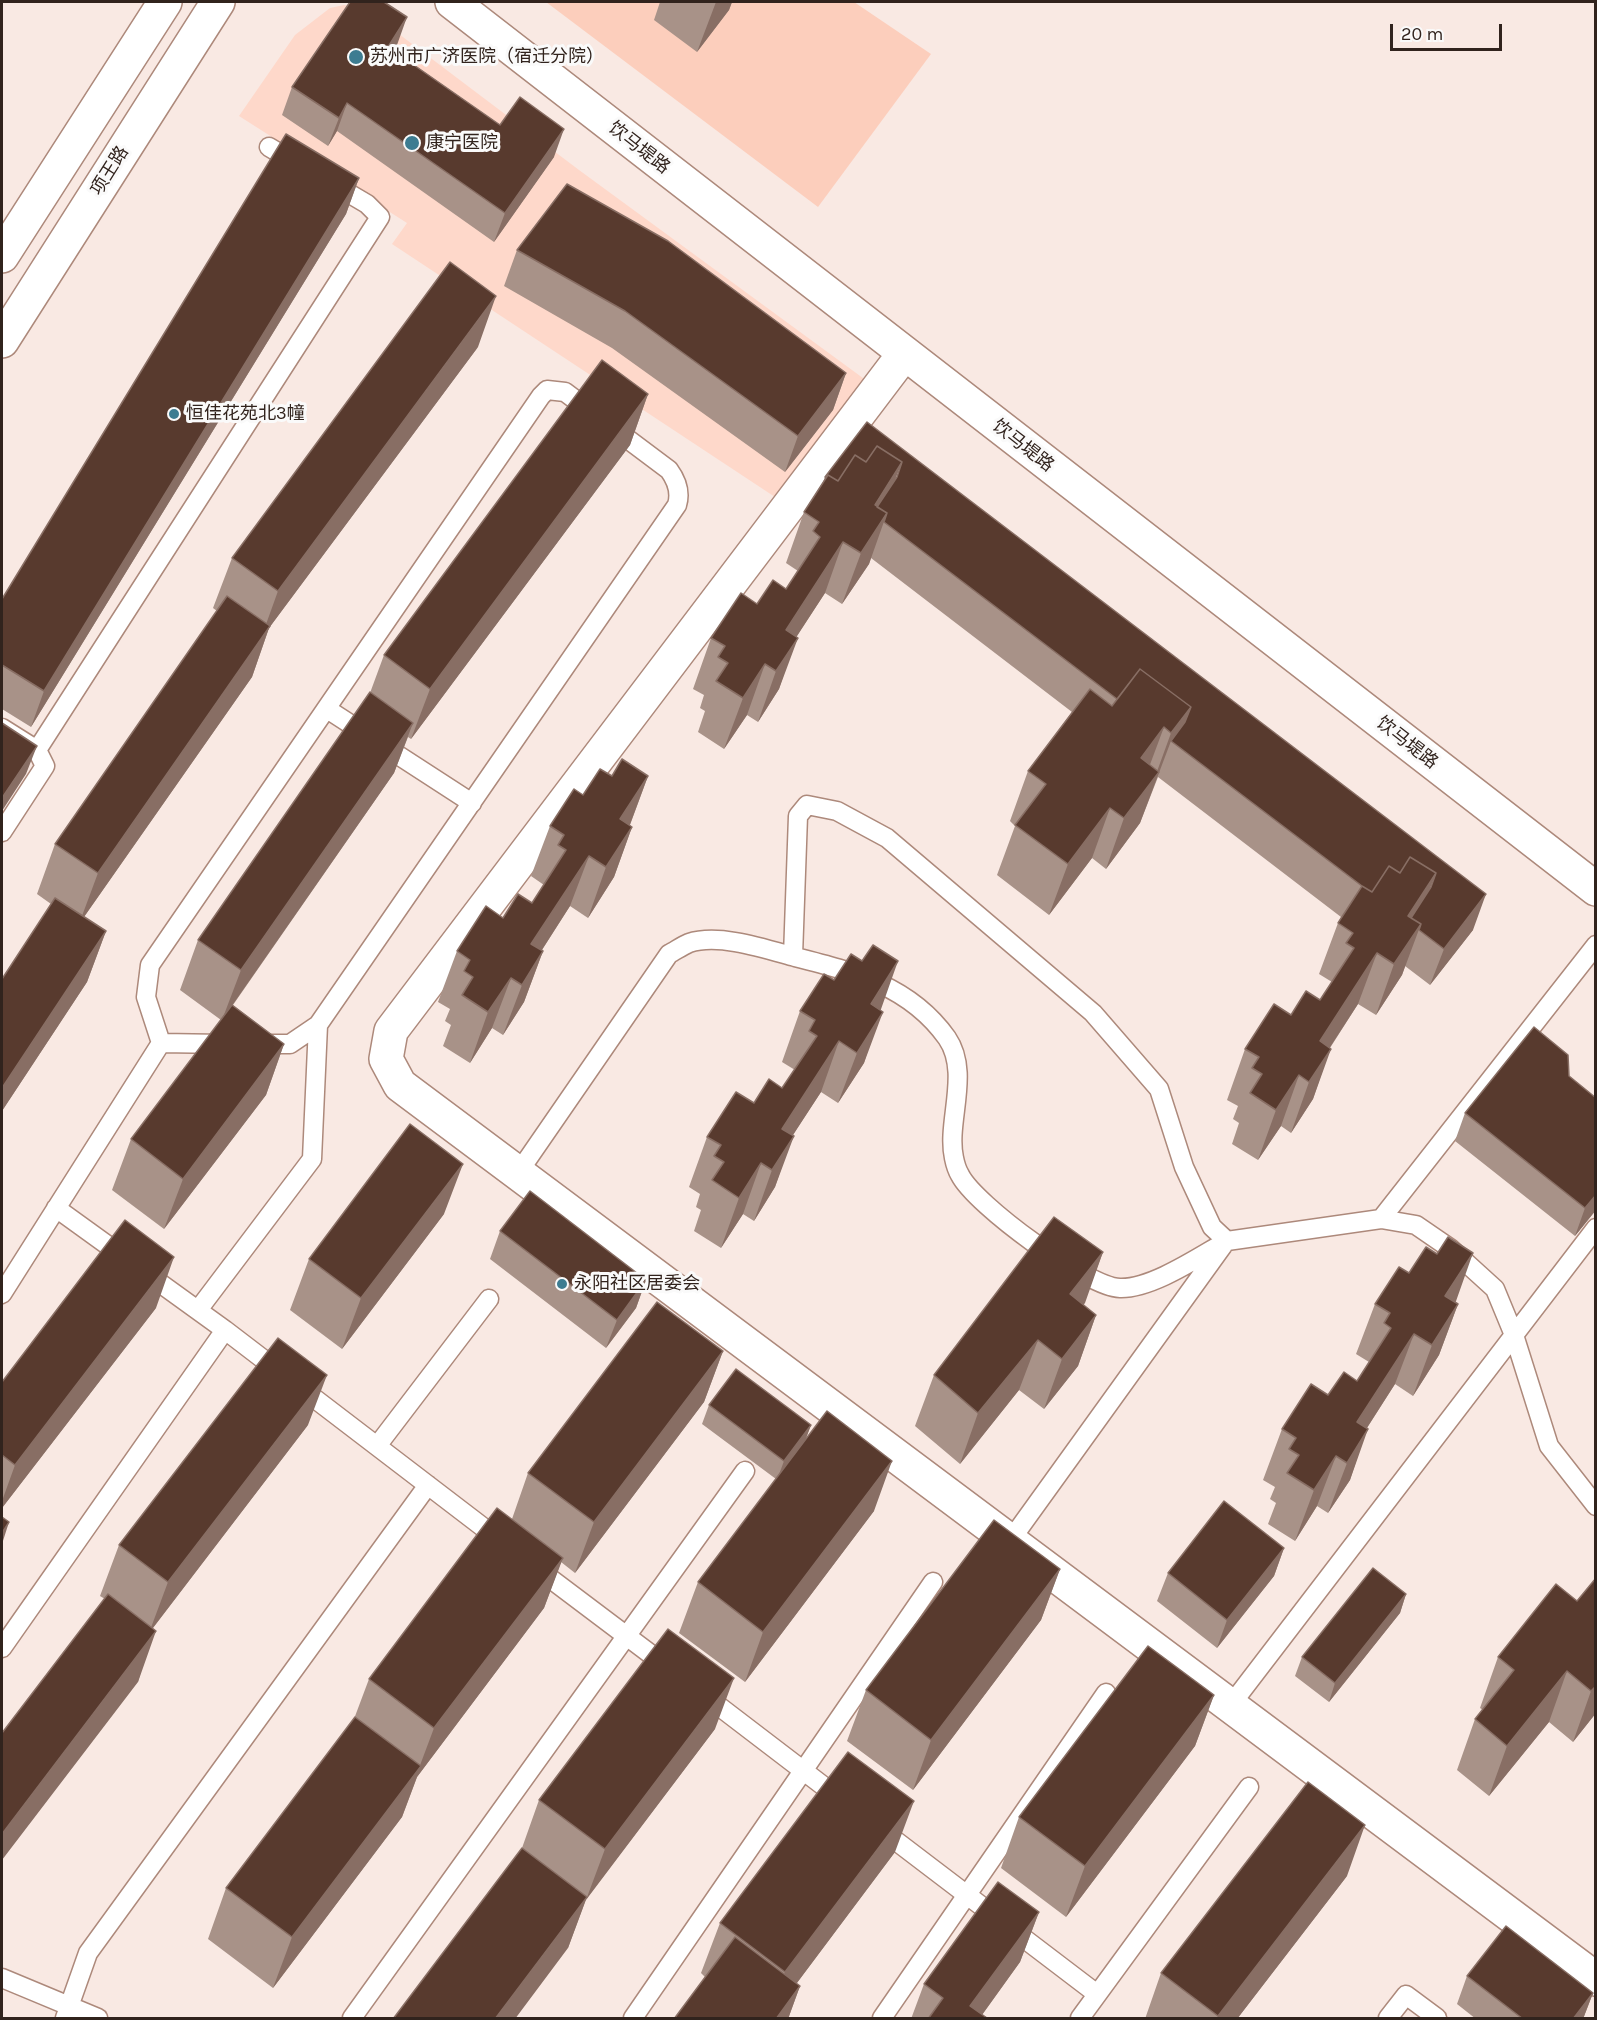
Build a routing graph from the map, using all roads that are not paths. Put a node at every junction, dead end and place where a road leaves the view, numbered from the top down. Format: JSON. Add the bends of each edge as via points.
{"nodes":[{"id":1,"x":165,"y":2,"type":"edge"},
{"id":2,"x":218,"y":2,"type":"edge"},
{"id":3,"x":452,"y":2,"type":"edge"},
{"id":4,"x":269,"y":147,"type":"dead end"},
{"id":5,"x":2,"y":256,"type":"edge"},
{"id":6,"x":2,"y":341,"type":"edge"},
{"id":7,"x":904,"y":354,"type":"junction"},
{"id":8,"x":327,"y":708,"type":"junction"},
{"id":9,"x":2,"y":728,"type":"edge"},
{"id":10,"x":37,"y":750,"type":"junction"},
{"id":11,"x":472,"y":803,"type":"junction"},
{"id":12,"x":2,"y":832,"type":"edge"},
{"id":13,"x":1596,"y":889,"type":"edge"},
{"id":14,"x":1596,"y":945,"type":"edge"},
{"id":15,"x":793,"y":956,"type":"junction"},
{"id":16,"x":318,"y":1025,"type":"junction"},
{"id":17,"x":161,"y":1043,"type":"junction"},
{"id":18,"x":518,"y":1173,"type":"junction"},
{"id":19,"x":56,"y":1208,"type":"junction"},
{"id":20,"x":1381,"y":1219,"type":"junction"},
{"id":21,"x":1596,"y":1228,"type":"edge"},
{"id":22,"x":1227,"y":1240,"type":"junction"},
{"id":23,"x":2,"y":1294,"type":"edge"},
{"id":24,"x":489,"y":1299,"type":"dead end"},
{"id":25,"x":198,"y":1311,"type":"junction"},
{"id":26,"x":225,"y":1330,"type":"junction"},
{"id":27,"x":1514,"y":1335,"type":"junction"},
{"id":28,"x":377,"y":1446,"type":"junction"},
{"id":29,"x":745,"y":1471,"type":"dead end"},
{"id":30,"x":428,"y":1485,"type":"junction"},
{"id":31,"x":1596,"y":1506,"type":"edge"},
{"id":32,"x":1010,"y":1541,"type":"junction"},
{"id":33,"x":933,"y":1582,"type":"dead end"},
{"id":34,"x":626,"y":1635,"type":"junction"},
{"id":35,"x":2,"y":1648,"type":"edge"},
{"id":36,"x":1106,"y":1693,"type":"dead end"},
{"id":37,"x":1230,"y":1706,"type":"junction"},
{"id":38,"x":803,"y":1771,"type":"junction"},
{"id":39,"x":1249,"y":1787,"type":"dead end"},
{"id":40,"x":967,"y":1895,"type":"junction"},
{"id":41,"x":2,"y":1978,"type":"edge"},
{"id":42,"x":1596,"y":1980,"type":"edge"},
{"id":43,"x":1097,"y":1994,"type":"junction"},
{"id":44,"x":67,"y":2012,"type":"edge"},
{"id":45,"x":98,"y":2019,"type":"edge"},
{"id":46,"x":351,"y":2019,"type":"edge"},
{"id":47,"x":633,"y":2019,"type":"edge"},
{"id":48,"x":882,"y":2019,"type":"edge"},
{"id":49,"x":1080,"y":2019,"type":"edge"},
{"id":50,"x":1388,"y":2019,"type":"edge"},
{"id":51,"x":1437,"y":2019,"type":"edge"}],
"edges":[{"from":1,"to":5,"type":"street"},
{"from":2,"to":6,"type":"street","name":"项王路"},
{"from":3,"to":7,"type":"street","name":"饮马堤路"},
{"from":4,"to":10,"type":"lane","via":[[367,204],[380,217]]},
{"from":7,"to":13,"type":"street","name":"饮马堤路"},
{"from":7,"to":18,"type":"street","via":[[391,1031],[386,1059],[400,1085]]},
{"from":8,"to":11,"type":"lane"},
{"from":8,"to":11,"type":"lane","via":[[542,396],[548,390],[572,396],[669,471],[680,497],[630,576]]},
{"from":8,"to":17,"type":"lane","via":[[150,965],[146,998]]},
{"from":9,"to":10,"type":"lane"},
{"from":10,"to":12,"type":"lane","via":[[45,766]]},
{"from":11,"to":16,"type":"lane"},
{"from":14,"to":20,"type":"lane"},
{"from":15,"to":18,"type":"lane","via":[[752,945],[711,941],[689,943],[669,954]]},
{"from":15,"to":22,"type":"lane","via":[[859,975],[902,994],[935,1023],[949,1041],[957,1063],[953,1156],[960,1177],[998,1215],[1045,1252],[1093,1279],[1120,1288],[1159,1279]]},
{"from":15,"to":22,"type":"lane","via":[[798,816],[813,804],[837,811],[887,838],[1093,1013],[1160,1089],[1184,1167],[1212,1227]]},
{"from":16,"to":17,"type":"lane","via":[[290,1044]]},
{"from":16,"to":25,"type":"lane","via":[[312,1159]]},
{"from":17,"to":19,"type":"lane"},
{"from":18,"to":32,"type":"street"},
{"from":19,"to":23,"type":"lane"},
{"from":19,"to":25,"type":"lane"},
{"from":20,"to":22,"type":"lane"},
{"from":20,"to":27,"type":"lane","via":[[1416,1225],[1451,1249],[1495,1289]]},
{"from":21,"to":27,"type":"lane"},
{"from":22,"to":32,"type":"lane"},
{"from":24,"to":28,"type":"lane"},
{"from":25,"to":26,"type":"lane"},
{"from":26,"to":28,"type":"lane"},
{"from":26,"to":35,"type":"lane"},
{"from":27,"to":31,"type":"lane","via":[[1549,1446]]},
{"from":27,"to":37,"type":"lane"},
{"from":28,"to":30,"type":"lane"},
{"from":29,"to":34,"type":"lane"},
{"from":30,"to":34,"type":"lane"},
{"from":30,"to":44,"type":"lane","via":[[88,1953]]},
{"from":32,"to":37,"type":"street"},
{"from":33,"to":38,"type":"lane"},
{"from":34,"to":38,"type":"lane"},
{"from":34,"to":46,"type":"lane"},
{"from":36,"to":40,"type":"lane"},
{"from":37,"to":42,"type":"street"},
{"from":38,"to":40,"type":"lane"},
{"from":38,"to":47,"type":"lane"},
{"from":39,"to":43,"type":"lane"},
{"from":40,"to":43,"type":"lane"},
{"from":40,"to":48,"type":"lane"},
{"from":41,"to":44,"type":"lane"},
{"from":43,"to":49,"type":"lane"},
{"from":44,"to":45,"type":"lane"},
{"from":50,"to":51,"type":"lane","via":[[1406,1995]]}]}
